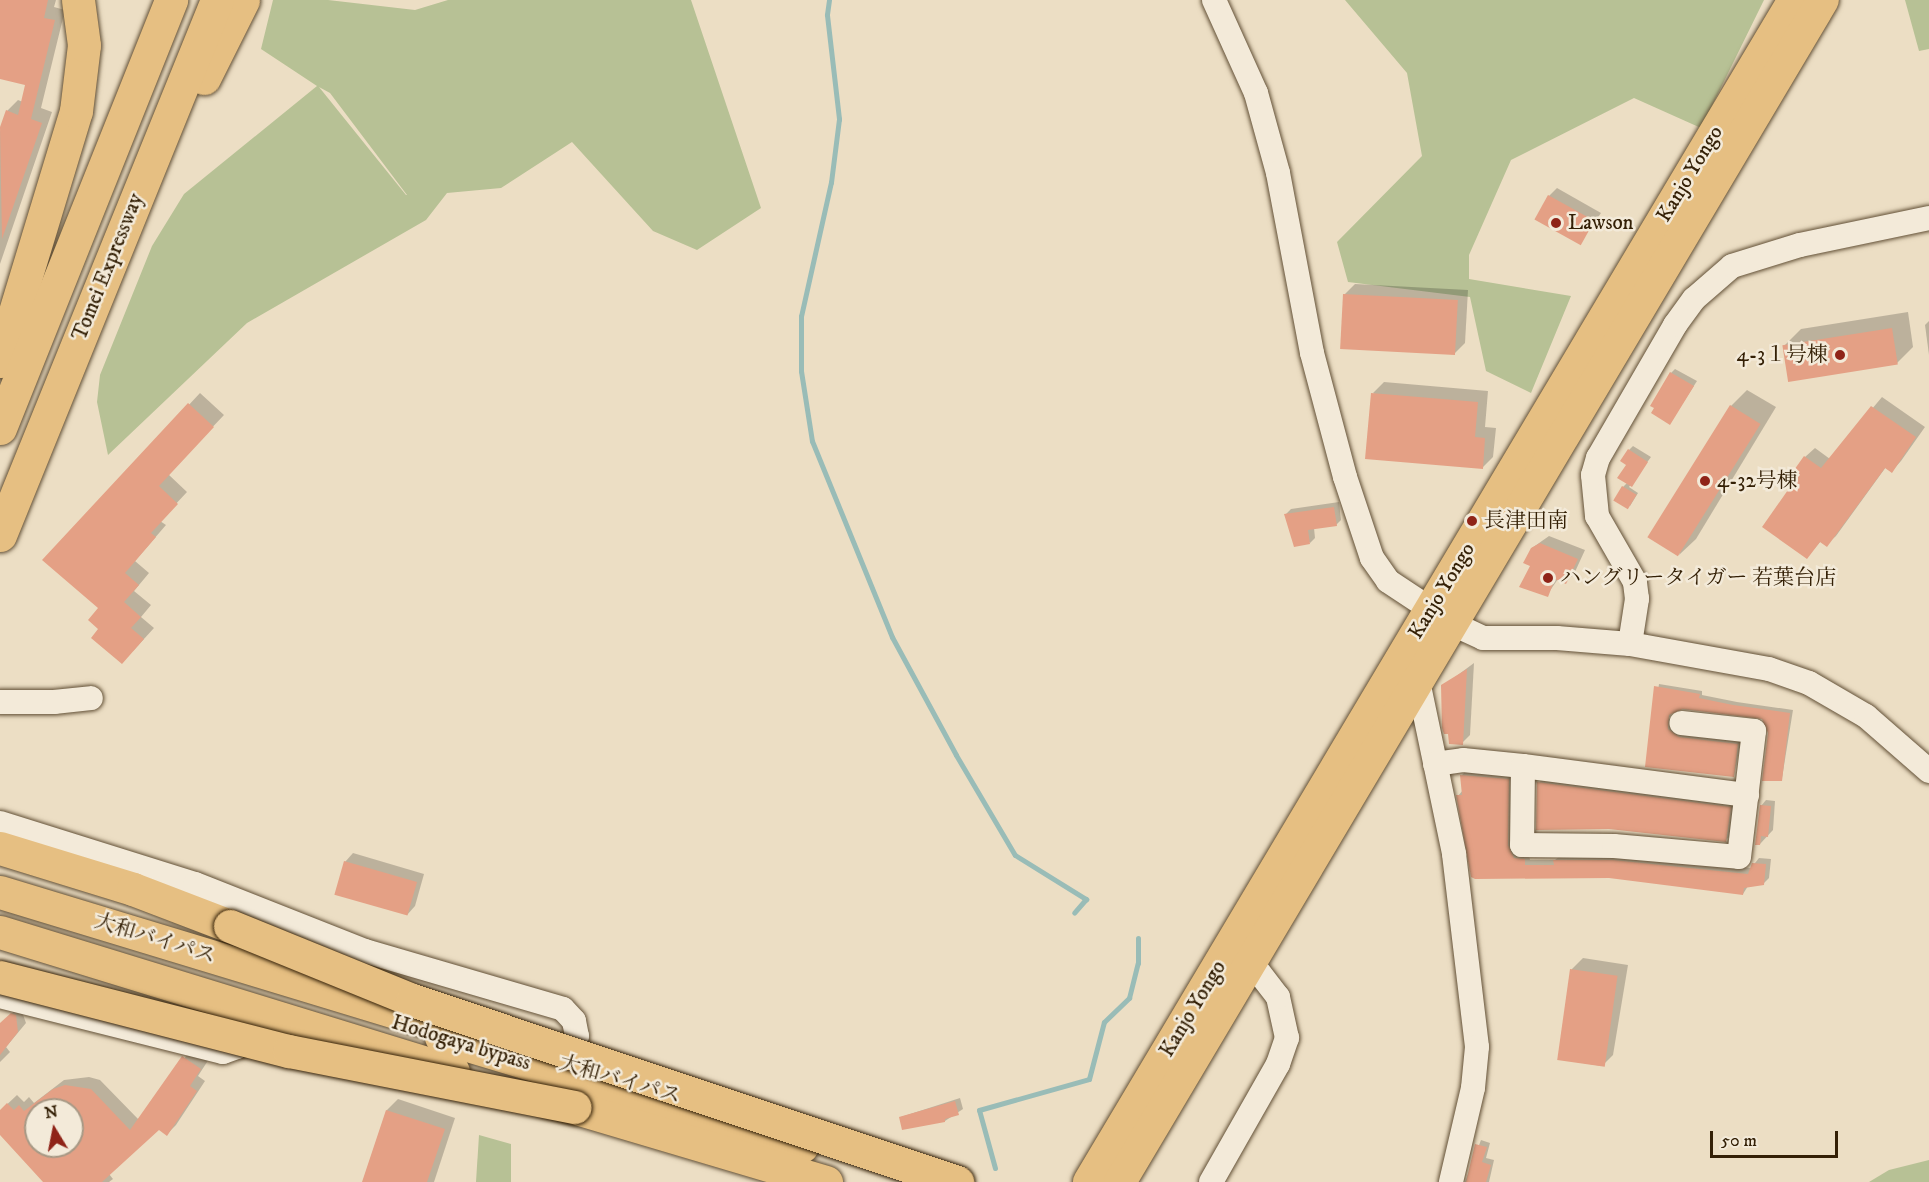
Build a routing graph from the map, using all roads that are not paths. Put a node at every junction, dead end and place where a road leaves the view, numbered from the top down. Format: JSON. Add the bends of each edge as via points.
{"nodes":[{"id":1,"x":78,"y":0,"type":"edge"},
{"id":2,"x":171,"y":0,"type":"edge"},
{"id":3,"x":217,"y":0,"type":"edge"},
{"id":4,"x":243,"y":0,"type":"edge"},
{"id":5,"x":1214,"y":0,"type":"edge"},
{"id":6,"x":1794,"y":0,"type":"edge"},
{"id":7,"x":1823,"y":0,"type":"edge"},
{"id":8,"x":139,"y":192,"type":"junction"},
{"id":9,"x":1929,"y":218,"type":"edge"},
{"id":10,"x":0,"y":361,"type":"edge"},
{"id":11,"x":0,"y":428,"type":"edge"},
{"id":12,"x":0,"y":535,"type":"edge"},
{"id":13,"x":1442,"y":617,"type":"junction"},
{"id":14,"x":1630,"y":644,"type":"junction"},
{"id":15,"x":1419,"y":681,"type":"junction"},
{"id":16,"x":91,"y":698,"type":"dead end"},
{"id":17,"x":0,"y":702,"type":"edge"},
{"id":18,"x":1681,"y":723,"type":"dead end"},
{"id":19,"x":1435,"y":764,"type":"junction"},
{"id":20,"x":1523,"y":766,"type":"junction"},
{"id":21,"x":1929,"y":771,"type":"edge"},
{"id":22,"x":1747,"y":795,"type":"junction"},
{"id":23,"x":0,"y":824,"type":"edge"},
{"id":24,"x":0,"y":848,"type":"edge"},
{"id":25,"x":0,"y":877,"type":"edge"},
{"id":26,"x":0,"y":892,"type":"edge"},
{"id":27,"x":0,"y":902,"type":"edge"},
{"id":28,"x":3,"y":953,"type":"edge"},
{"id":29,"x":1239,"y":956,"type":"junction"},
{"id":30,"x":286,"y":979,"type":"junction"},
{"id":31,"x":0,"y":996,"type":"edge"},
{"id":32,"x":245,"y":1027,"type":"junction"},
{"id":33,"x":570,"y":1066,"type":"junction"},
{"id":34,"x":575,"y":1107,"type":"junction"},
{"id":35,"x":780,"y":1182,"type":"edge"},
{"id":36,"x":826,"y":1182,"type":"edge"},
{"id":37,"x":922,"y":1182,"type":"edge"},
{"id":38,"x":957,"y":1182,"type":"edge"},
{"id":39,"x":965,"y":1182,"type":"edge"},
{"id":40,"x":1089,"y":1182,"type":"edge"},
{"id":41,"x":1120,"y":1182,"type":"edge"},
{"id":42,"x":1211,"y":1182,"type":"edge"},
{"id":43,"x":1451,"y":1182,"type":"edge"}],
"edges":[{"from":1,"to":10,"type":"highway","via":[[84,71],[76,111]]},
{"from":2,"to":11,"type":"highway","name":"Tomei Expressway"},
{"from":3,"to":8,"type":"highway","name":"Tomei Expressway"},
{"from":4,"to":8,"type":"highway","via":[[231,30]]},
{"from":5,"to":13,"type":"street","via":[[1256,93],[1278,173],[1312,353],[1345,477],[1372,558],[1396,588]]},
{"from":6,"to":13,"type":"main road","name":"Kanjo Yongo"},
{"from":7,"to":13,"type":"main road","name":"Kanjo Yongo"},
{"from":8,"to":12,"type":"highway","name":"Tomei Expressway"},
{"from":9,"to":14,"type":"street","via":[[1800,245],[1732,266],[1694,299],[1675,325],[1598,458],[1593,475],[1597,516],[1635,582],[1637,599]]},
{"from":13,"to":14,"type":"street","via":[[1471,634],[1496,641],[1557,638]]},
{"from":13,"to":15,"type":"main road","name":"Kanjo Yongo"},
{"from":13,"to":29,"type":"main road","name":"Kanjo Yongo"},
{"from":14,"to":21,"type":"street","via":[[1769,669],[1809,683],[1866,716]]},
{"from":15,"to":19,"type":"street"},
{"from":15,"to":29,"type":"main road","name":"Kanjo Yongo"},
{"from":16,"to":17,"type":"street"},
{"from":18,"to":22,"type":"street","via":[[1754,731]]},
{"from":19,"to":20,"type":"street","via":[[1463,760]]},
{"from":19,"to":43,"type":"street","via":[[1454,854],[1477,1047],[1473,1088]]},
{"from":20,"to":22,"type":"street"},
{"from":20,"to":22,"type":"street","via":[[1522,845],[1614,846],[1739,857]]},
{"from":23,"to":33,"type":"street","via":[[195,884],[365,951],[563,1009],[574,1021],[577,1036]]},
{"from":24,"to":38,"type":"highway","bridge":true,"via":[[133,889],[412,1000]]},
{"from":25,"to":30,"type":"highway","via":[[183,936]]},
{"from":26,"to":30,"type":"highway","name":"大和バイパス"},
{"from":27,"to":37,"type":"highway","name":"Hodogaya bypass"},
{"from":28,"to":32,"type":"highway"},
{"from":28,"to":34,"type":"highway","name":"Hodogaya bypass","bridge":true},
{"from":28,"to":34,"type":"highway","bridge":true,"via":[[289,1051]]},
{"from":29,"to":40,"type":"main road","name":"Kanjo Yongo"},
{"from":29,"to":41,"type":"main road","name":"Kanjo Yongo"},
{"from":29,"to":42,"type":"street","via":[[1278,997],[1287,1038],[1278,1064]]},
{"from":30,"to":33,"type":"highway","name":"大和バイパス"},
{"from":31,"to":32,"type":"street","via":[[223,1052],[237,1047]]},
{"from":32,"to":35,"type":"highway"},
{"from":33,"to":39,"type":"highway","name":"大和バイパス"},
{"from":34,"to":36,"type":"highway","name":"Hodogaya bypass"}]}
